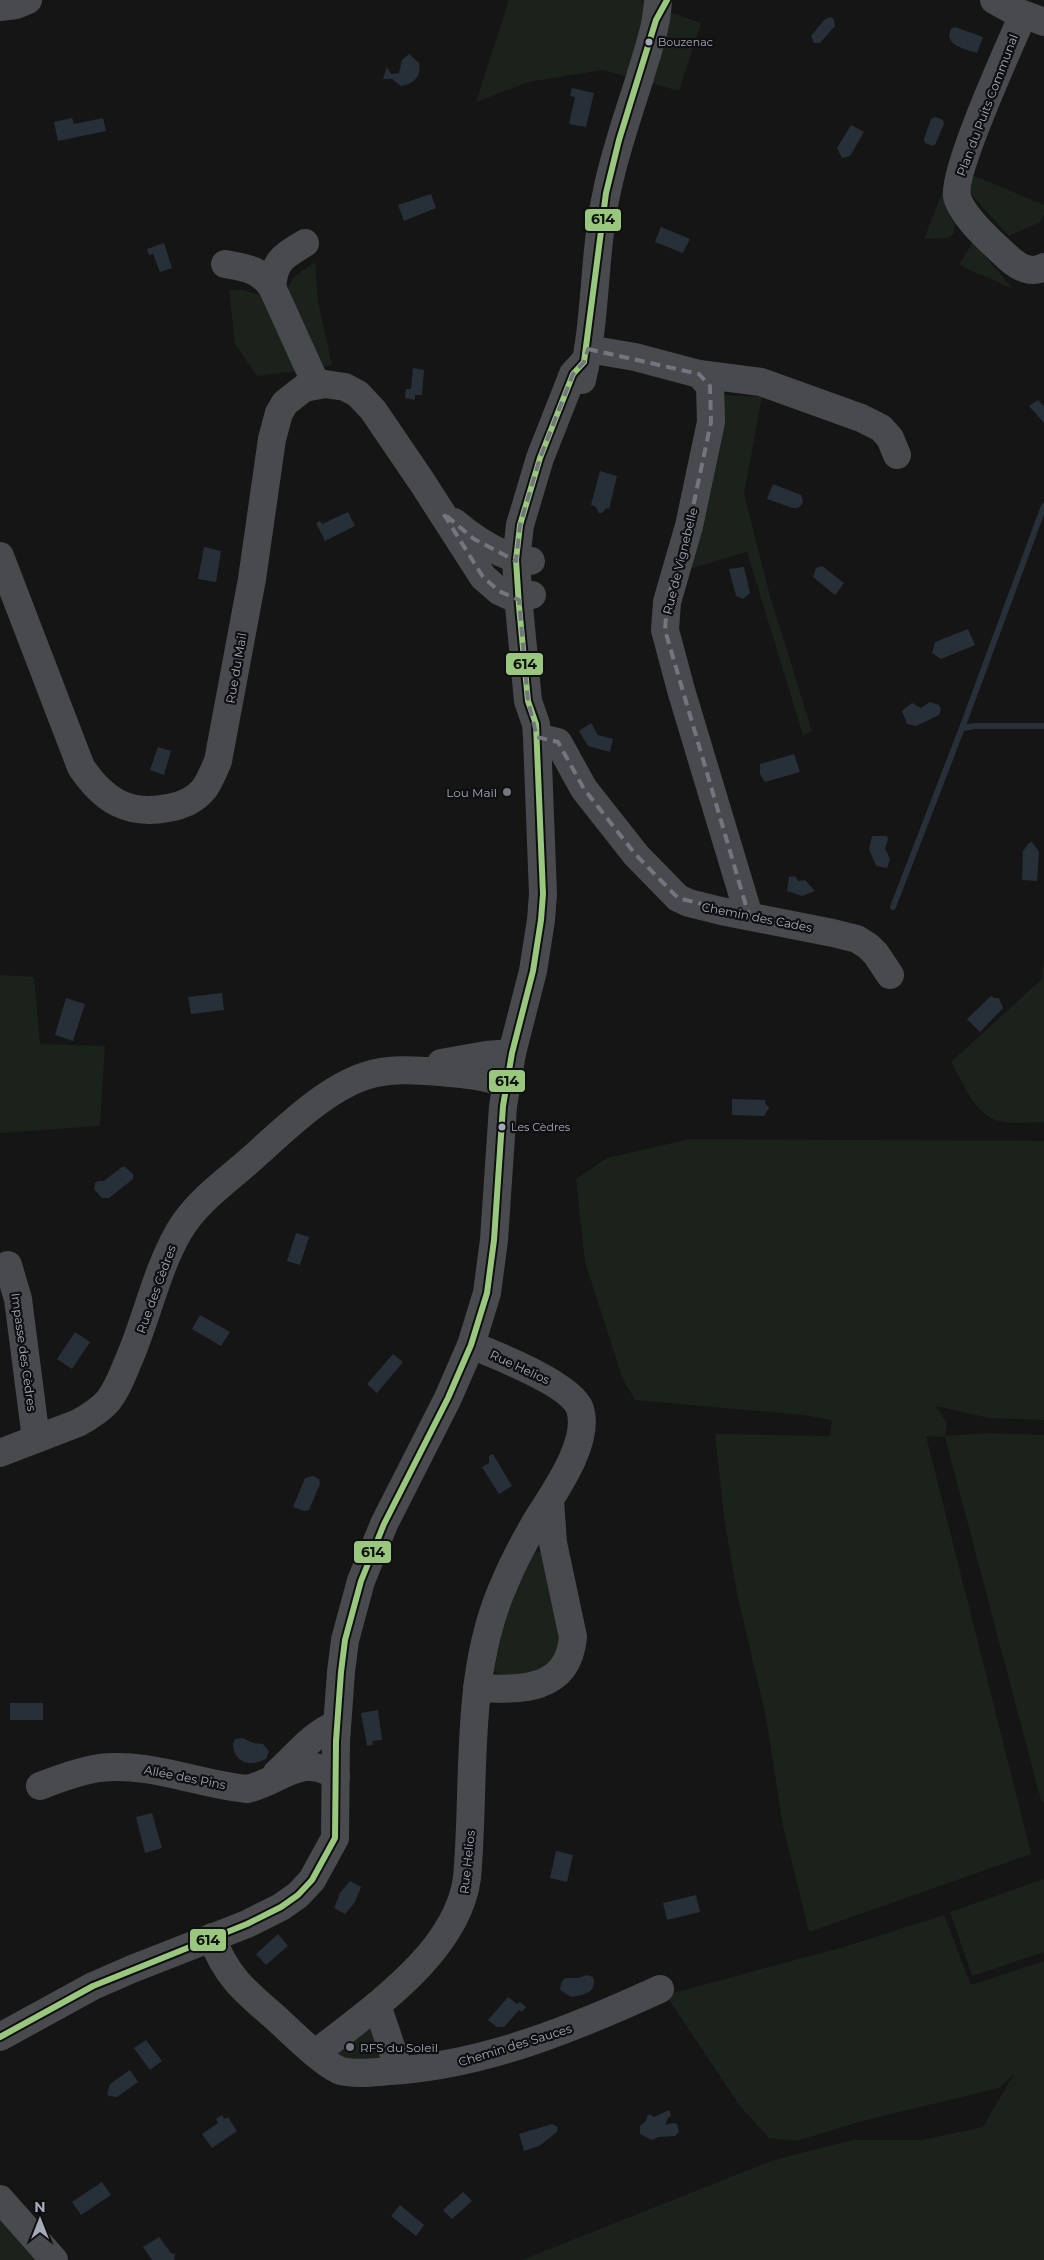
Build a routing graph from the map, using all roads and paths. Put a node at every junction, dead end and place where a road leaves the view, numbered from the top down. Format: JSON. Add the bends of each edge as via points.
{"nodes":[{"id":1,"x":28,"y":0,"type":"edge"},
{"id":2,"x":994,"y":0,"type":"edge"},
{"id":3,"x":0,"y":7,"type":"edge"},
{"id":4,"x":661,"y":7,"type":"edge"},
{"id":5,"x":1033,"y":18,"type":"edge"},
{"id":6,"x":305,"y":244,"type":"dead end"},
{"id":7,"x":225,"y":264,"type":"dead end"},
{"id":8,"x":1044,"y":267,"type":"edge"},
{"id":9,"x":272,"y":287,"type":"junction"},
{"id":10,"x":586,"y":355,"type":"junction"},
{"id":11,"x":699,"y":374,"type":"junction"},
{"id":12,"x":316,"y":384,"type":"junction"},
{"id":13,"x":897,"y":455,"type":"dead end"},
{"id":14,"x":443,"y":513,"type":"junction"},
{"id":15,"x":0,"y":556,"type":"edge"},
{"id":16,"x":523,"y":561,"type":"junction"},
{"id":17,"x":525,"y":596,"type":"junction"},
{"id":18,"x":536,"y":731,"type":"junction"},
{"id":19,"x":749,"y":916,"type":"junction"},
{"id":20,"x":890,"y":974,"type":"dead end"},
{"id":21,"x":512,"y":1053,"type":"junction"},
{"id":22,"x":421,"y":1070,"type":"junction"},
{"id":23,"x":507,"y":1084,"type":"junction"},
{"id":24,"x":8,"y":1265,"type":"dead end"},
{"id":25,"x":472,"y":1345,"type":"junction"},
{"id":26,"x":36,"y":1439,"type":"junction"},
{"id":27,"x":0,"y":1453,"type":"edge"},
{"id":28,"x":550,"y":1501,"type":"junction"},
{"id":29,"x":477,"y":1688,"type":"junction"},
{"id":30,"x":337,"y":1724,"type":"junction"},
{"id":31,"x":336,"y":1776,"type":"junction"},
{"id":32,"x":270,"y":1779,"type":"junction"},
{"id":33,"x":40,"y":1786,"type":"dead end"},
{"id":34,"x":212,"y":1937,"type":"junction"},
{"id":35,"x":660,"y":1989,"type":"dead end"},
{"id":36,"x":377,"y":2004,"type":"junction"},
{"id":37,"x":4,"y":2036,"type":"edge"},
{"id":38,"x":316,"y":2053,"type":"junction"},
{"id":39,"x":399,"y":2070,"type":"junction"},
{"id":40,"x":0,"y":2199,"type":"edge"},
{"id":41,"x":54,"y":2260,"type":"edge"}],
"edges":[{"from":1,"to":3,"type":"street"},
{"from":2,"to":5,"type":"street"},
{"from":4,"to":10,"type":"street","via":[[619,140],[606,193]]},
{"from":5,"to":8,"type":"street","name":"Plan du Puits Communal","via":[[972,139],[957,183],[957,196],[968,215],[1014,263],[1030,270]]},
{"from":6,"to":9,"type":"street","via":[[283,256],[277,264]]},
{"from":7,"to":9,"type":"street","via":[[260,273]]},
{"from":9,"to":12,"type":"street"},
{"from":10,"to":11,"type":"street","via":[[635,357]]},
{"from":10,"to":16,"type":"street","via":[[578,393],[540,496]]},
{"from":11,"to":13,"type":"street","via":[[761,382],[862,418],[881,428],[890,438]]},
{"from":11,"to":19,"type":"street","name":"Rue de Vignebelle","via":[[710,386],[711,422],[689,526],[667,602],[665,630]]},
{"from":12,"to":14,"type":"street","via":[[345,387],[358,394],[373,410]]},
{"from":12,"to":15,"type":"street","name":"Rue du Mail","via":[[293,395],[279,413],[222,745],[211,776],[193,799],[179,806],[132,810],[116,803],[90,781],[81,768]]},
{"from":14,"to":16,"type":"street","via":[[474,539]]},
{"from":14,"to":17,"type":"street","via":[[483,577],[499,591]]},
{"from":16,"to":17,"type":"street"},
{"from":17,"to":18,"type":"street","via":[[528,701]]},
{"from":18,"to":19,"type":"street","name":"Chemin des Cades","via":[[558,742],[590,796],[636,855],[678,898],[706,908]]},
{"from":18,"to":21,"type":"street","via":[[542,920]]},
{"from":19,"to":20,"type":"street","name":"Chemin des Cades","via":[[857,940],[876,954]]},
{"from":21,"to":22,"type":"street","name":"Rue des Cèdres","via":[[472,1057]]},
{"from":21,"to":23,"type":"street"},
{"from":22,"to":23,"type":"street","name":"Rue des Cèdres","via":[[474,1075]]},
{"from":22,"to":26,"type":"street","name":"Rue des Cèdres","via":[[386,1071],[349,1082],[312,1108],[210,1194],[178,1233],[136,1345],[108,1401],[84,1420]]},
{"from":23,"to":25,"type":"street","via":[[501,1120],[490,1280]]},
{"from":24,"to":26,"type":"street","name":"Impasse des Cèdres","via":[[18,1299]]},
{"from":25,"to":28,"type":"street","name":"Rue Helios","via":[[549,1380],[577,1401],[582,1421],[577,1444]]},
{"from":25,"to":30,"type":"street","via":[[384,1524],[361,1581],[345,1640]]},
{"from":26,"to":27,"type":"street","name":"Rue des Cèdres"},
{"from":28,"to":29,"type":"street","name":"Rue Helios","via":[[518,1555],[491,1616]]},
{"from":28,"to":29,"type":"street","via":[[553,1543],[573,1637],[572,1652],[552,1679],[513,1690]]},
{"from":29,"to":36,"type":"street","name":"Rue Helios","via":[[470,1842],[465,1893],[460,1909],[432,1951]]},
{"from":30,"to":31,"type":"street"},
{"from":30,"to":32,"type":"street","name":"Allée des Pins","via":[[324,1729],[308,1742]]},
{"from":31,"to":32,"type":"street","name":"Allée des Pins","via":[[322,1768],[301,1767]]},
{"from":31,"to":34,"type":"street","via":[[334,1838],[312,1880],[281,1907]]},
{"from":32,"to":33,"type":"street","name":"Allée des Pins","via":[[247,1789],[166,1772],[98,1768]]},
{"from":34,"to":37,"type":"street","via":[[93,1986]]},
{"from":34,"to":38,"type":"street","name":"Chemin des Sauces","via":[[227,1971]]},
{"from":35,"to":39,"type":"street","name":"Chemin des Sauces","via":[[587,2023],[480,2057]]},
{"from":36,"to":38,"type":"street","name":"Rue Helios"},
{"from":36,"to":39,"type":"street"},
{"from":38,"to":39,"type":"street","name":"Chemin des Sauces","via":[[342,2071]]},
{"from":40,"to":41,"type":"street"}]}
